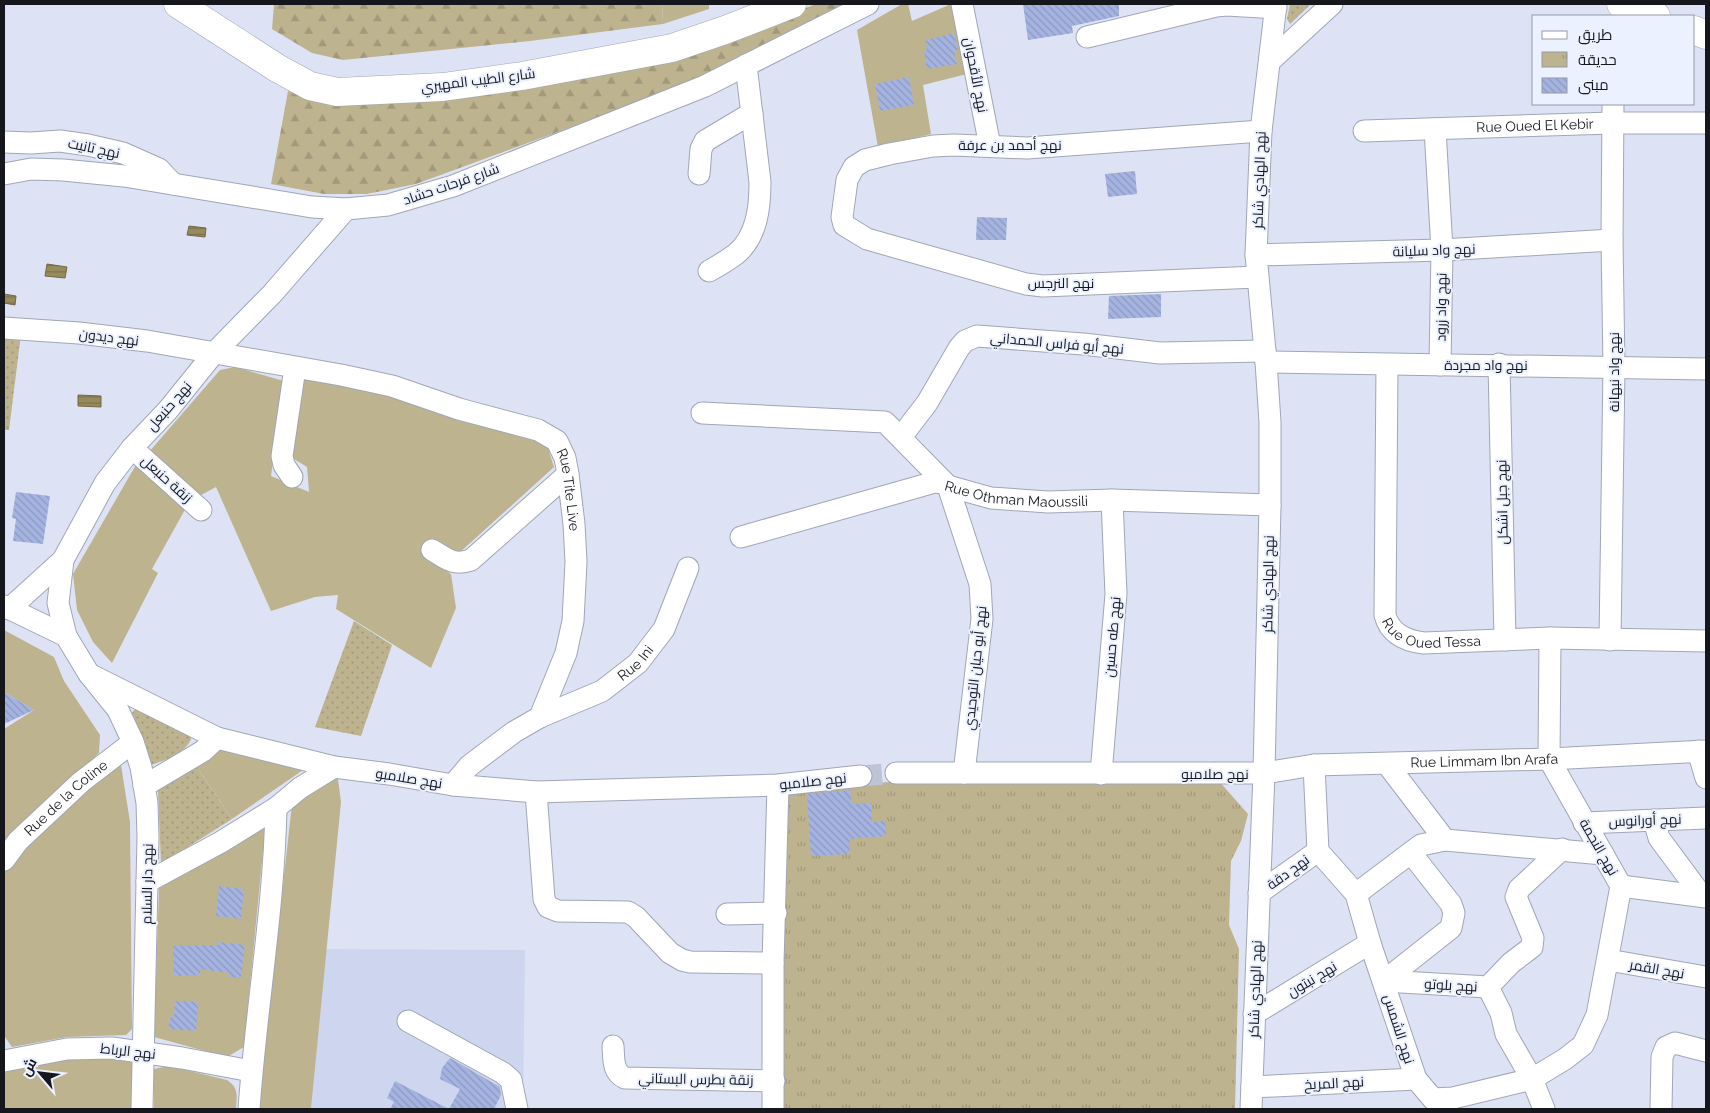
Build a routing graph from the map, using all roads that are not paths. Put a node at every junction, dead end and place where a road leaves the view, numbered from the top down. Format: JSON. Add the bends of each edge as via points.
{"nodes":[{"id":1,"x":178,"y":4,"type":"edge"},
{"id":2,"x":792,"y":4,"type":"edge"},
{"id":3,"x":868,"y":4,"type":"edge"},
{"id":4,"x":962,"y":4,"type":"edge"},
{"id":5,"x":1332,"y":4,"type":"edge"},
{"id":6,"x":1621,"y":4,"type":"edge"},
{"id":7,"x":1276,"y":6,"type":"edge"},
{"id":8,"x":1653,"y":15,"type":"edge"},
{"id":9,"x":1087,"y":37,"type":"dead end"},
{"id":10,"x":1270,"y":61,"type":"junction"},
{"id":11,"x":746,"y":65,"type":"junction"},
{"id":12,"x":752,"y":113,"type":"junction"},
{"id":13,"x":1613,"y":113,"type":"edge"},
{"id":14,"x":1706,"y":123,"type":"edge"},
{"id":15,"x":1435,"y":129,"type":"junction"},
{"id":16,"x":1261,"y":130,"type":"junction"},
{"id":17,"x":1364,"y":131,"type":"dead end"},
{"id":18,"x":4,"y":142,"type":"edge"},
{"id":19,"x":990,"y":146,"type":"junction"},
{"id":20,"x":4,"y":174,"type":"edge"},
{"id":21,"x":699,"y":174,"type":"dead end"},
{"id":22,"x":174,"y":185,"type":"junction"},
{"id":23,"x":346,"y":209,"type":"junction"},
{"id":24,"x":844,"y":225,"type":"joint"},
{"id":25,"x":1612,"y":240,"type":"junction"},
{"id":26,"x":1442,"y":250,"type":"junction"},
{"id":27,"x":1256,"y":255,"type":"junction"},
{"id":28,"x":710,"y":272,"type":"dead end"},
{"id":29,"x":1257,"y":276,"type":"junction"},
{"id":30,"x":4,"y":328,"type":"edge"},
{"id":31,"x":214,"y":353,"type":"junction"},
{"id":32,"x":1266,"y":357,"type":"junction"},
{"id":33,"x":1499,"y":364,"type":"junction"},
{"id":34,"x":1387,"y":365,"type":"junction"},
{"id":35,"x":1440,"y":365,"type":"junction"},
{"id":36,"x":1614,"y":367,"type":"junction"},
{"id":37,"x":295,"y":368,"type":"junction"},
{"id":38,"x":1706,"y":369,"type":"edge"},
{"id":39,"x":702,"y":413,"type":"dead end"},
{"id":40,"x":901,"y":437,"type":"junction"},
{"id":41,"x":132,"y":448,"type":"junction"},
{"id":42,"x":568,"y":474,"type":"junction"},
{"id":43,"x":292,"y":477,"type":"dead end"},
{"id":44,"x":948,"y":486,"type":"junction"},
{"id":45,"x":1112,"y":500,"type":"junction"},
{"id":46,"x":1270,"y":505,"type":"junction"},
{"id":47,"x":201,"y":510,"type":"dead end"},
{"id":48,"x":741,"y":537,"type":"dead end"},
{"id":49,"x":432,"y":550,"type":"dead end"},
{"id":50,"x":63,"y":560,"type":"junction"},
{"id":51,"x":688,"y":568,"type":"dead end"},
{"id":52,"x":6,"y":607,"type":"edge"},
{"id":53,"x":66,"y":636,"type":"junction"},
{"id":54,"x":1550,"y":638,"type":"junction"},
{"id":55,"x":1505,"y":640,"type":"junction"},
{"id":56,"x":1610,"y":640,"type":"junction"},
{"id":57,"x":1706,"y":641,"type":"edge"},
{"id":58,"x":89,"y":674,"type":"junction"},
{"id":59,"x":540,"y":717,"type":"junction"},
{"id":60,"x":216,"y":738,"type":"junction"},
{"id":61,"x":133,"y":742,"type":"junction"},
{"id":62,"x":1702,"y":751,"type":"edge"},
{"id":63,"x":1549,"y":759,"type":"junction"},
{"id":64,"x":1387,"y":764,"type":"junction"},
{"id":65,"x":1314,"y":765,"type":"junction"},
{"id":66,"x":334,"y":767,"type":"junction"},
{"id":67,"x":896,"y":773,"type":"tunnel mouth"},
{"id":68,"x":964,"y":773,"type":"junction"},
{"id":69,"x":1101,"y":774,"type":"junction"},
{"id":70,"x":1264,"y":774,"type":"junction"},
{"id":71,"x":861,"y":776,"type":"tunnel mouth"},
{"id":72,"x":1706,"y":778,"type":"edge"},
{"id":73,"x":778,"y":784,"type":"junction"},
{"id":74,"x":453,"y":785,"type":"junction"},
{"id":75,"x":144,"y":786,"type":"junction"},
{"id":76,"x":536,"y":792,"type":"junction"},
{"id":77,"x":276,"y":808,"type":"junction"},
{"id":78,"x":1706,"y":818,"type":"edge"},
{"id":79,"x":1654,"y":820,"type":"junction"},
{"id":80,"x":1584,"y":822,"type":"junction"},
{"id":81,"x":1445,"y":840,"type":"junction"},
{"id":82,"x":1562,"y":850,"type":"junction"},
{"id":83,"x":1318,"y":851,"type":"junction"},
{"id":84,"x":1411,"y":853,"type":"junction"},
{"id":85,"x":1603,"y":854,"type":"junction"},
{"id":86,"x":4,"y":860,"type":"edge"},
{"id":87,"x":147,"y":882,"type":"junction"},
{"id":88,"x":1621,"y":886,"type":"junction"},
{"id":89,"x":1259,"y":893,"type":"junction"},
{"id":90,"x":1356,"y":894,"type":"junction"},
{"id":91,"x":1704,"y":896,"type":"edge"},
{"id":92,"x":776,"y":913,"type":"junction"},
{"id":93,"x":727,"y":914,"type":"dead end"},
{"id":94,"x":1370,"y":943,"type":"junction"},
{"id":95,"x":1608,"y":960,"type":"junction"},
{"id":96,"x":773,"y":964,"type":"junction"},
{"id":97,"x":1706,"y":977,"type":"edge"},
{"id":98,"x":1384,"y":981,"type":"junction"},
{"id":99,"x":1488,"y":987,"type":"junction"},
{"id":100,"x":1254,"y":1014,"type":"junction"},
{"id":101,"x":408,"y":1021,"type":"dead end"},
{"id":102,"x":613,"y":1046,"type":"dead end"},
{"id":103,"x":1706,"y":1051,"type":"edge"},
{"id":104,"x":143,"y":1052,"type":"junction"},
{"id":105,"x":4,"y":1061,"type":"edge"},
{"id":106,"x":251,"y":1071,"type":"junction"},
{"id":107,"x":1416,"y":1079,"type":"junction"},
{"id":108,"x":1532,"y":1079,"type":"junction"},
{"id":109,"x":774,"y":1081,"type":"junction"},
{"id":110,"x":1252,"y":1087,"type":"junction"},
{"id":111,"x":1432,"y":1104,"type":"edge"},
{"id":112,"x":142,"y":1109,"type":"edge"},
{"id":113,"x":249,"y":1109,"type":"edge"},
{"id":114,"x":517,"y":1109,"type":"edge"},
{"id":115,"x":773,"y":1109,"type":"edge"},
{"id":116,"x":1251,"y":1109,"type":"edge"},
{"id":117,"x":1544,"y":1109,"type":"edge"},
{"id":118,"x":1661,"y":1109,"type":"edge"}],
"edges":[{"from":1,"to":2,"type":"main road","name":"شارع الطيب المهيري","via":[[277,68],[310,86],[337,92],[443,87],[672,48]]},
{"from":3,"to":11,"type":"street","name":"شارع فرحات حشاد"},
{"from":4,"to":19,"type":"street","name":"نهج الأقحوان"},
{"from":5,"to":10,"type":"street"},
{"from":6,"to":8,"type":"main road"},
{"from":7,"to":9,"type":"street","via":[[1216,6]]},
{"from":7,"to":10,"type":"street","name":"نهج الهادي شاكر"},
{"from":10,"to":16,"type":"street","name":"نهج الهادي شاكر"},
{"from":11,"to":12,"type":"street"},
{"from":11,"to":23,"type":"street","name":"شارع فرحات حشاد","via":[[705,86],[453,186],[388,205]]},
{"from":12,"to":21,"type":"street","via":[[705,141],[701,148]]},
{"from":12,"to":28,"type":"street","via":[[760,182],[756,221],[738,253]]},
{"from":13,"to":14,"type":"street","name":"Rue Oued El Kebir"},
{"from":13,"to":15,"type":"street","name":"Rue Oued El Kebir"},
{"from":13,"to":25,"type":"street","name":"نهج واد نبهانة"},
{"from":15,"to":17,"type":"street","name":"Rue Oued El Kebir"},
{"from":15,"to":26,"type":"street","name":"نهج واد زرود"},
{"from":16,"to":19,"type":"street","name":"نهج أحمد بن عرفة","via":[[1027,148]]},
{"from":16,"to":27,"type":"street","name":"نهج الهادي شاكر"},
{"from":18,"to":22,"type":"street","name":"نهج تانيت","via":[[60,141],[88,145],[122,154],[158,169]]},
{"from":19,"to":24,"type":"street","name":"نهج أحمد بن عرفة","via":[[933,146],[865,160],[854,167],[847,180],[842,217]]},
{"from":20,"to":22,"type":"street","name":"شارع فرحات حشاد","via":[[63,170]]},
{"from":22,"to":23,"type":"street","name":"شارع فرحات حشاد","via":[[312,207]]},
{"from":23,"to":31,"type":"street","name":"نهج حنبعل","via":[[272,294]]},
{"from":24,"to":29,"type":"street","name":"نهج النرجس","via":[[867,239],[1026,284],[1043,286]]},
{"from":25,"to":26,"type":"street","name":"نهج واد سليانة"},
{"from":25,"to":36,"type":"street","name":"نهج واد نبهانة"},
{"from":26,"to":27,"type":"street","name":"نهج واد سليانة"},
{"from":26,"to":35,"type":"street","name":"نهج واد زرود"},
{"from":27,"to":29,"type":"street","name":"نهج الهادي شاكر"},
{"from":29,"to":32,"type":"street","name":"نهج الهادي شاكر"},
{"from":30,"to":31,"type":"street","name":"نهج ديدون","via":[[79,332]]},
{"from":31,"to":37,"type":"street","name":"Rue Tite Live"},
{"from":31,"to":41,"type":"street","name":"نهج حنبعل"},
{"from":32,"to":34,"type":"street","name":"نهج واد مجردة"},
{"from":32,"to":40,"type":"street","name":"نهج أبو فراس الحمداني","via":[[1160,353],[977,336],[964,341],[927,403]]},
{"from":32,"to":46,"type":"street","name":"نهج الهادي شاكر"},
{"from":33,"to":35,"type":"street","name":"نهج واد مجردة"},
{"from":33,"to":36,"type":"street","name":"نهج واد مجردة"},
{"from":33,"to":55,"type":"street","name":"نهج جبل اشكل"},
{"from":34,"to":35,"type":"street","name":"نهج واد مجردة"},
{"from":34,"to":55,"type":"street","name":"Rue Oued Tessa","via":[[1387,621],[1398,634],[1418,642]]},
{"from":36,"to":38,"type":"street","name":"نهج واد مجردة"},
{"from":36,"to":56,"type":"street","name":"نهج واد نبهانة"},
{"from":37,"to":42,"type":"street","name":"Rue Tite Live","via":[[392,386],[538,430],[557,441]]},
{"from":37,"to":43,"type":"street","via":[[282,456]]},
{"from":39,"to":40,"type":"street","name":"نهج أبو حيان التوحيدي","via":[[880,421]]},
{"from":40,"to":44,"type":"street","name":"نهج أبو حيان التوحيدي"},
{"from":41,"to":47,"type":"street","name":"زنقة حنبعل"},
{"from":41,"to":50,"type":"street","name":"نهج حنبعل","via":[[105,483]]},
{"from":42,"to":49,"type":"street","via":[[471,560],[454,563]]},
{"from":42,"to":59,"type":"street","name":"Rue Tite Live","via":[[576,562],[573,621],[566,653]]},
{"from":44,"to":45,"type":"street","name":"Rue Othman Maoussili","via":[[1013,500]]},
{"from":44,"to":48,"type":"street","name":"Rue Othman Maoussili","via":[[944,482],[928,484]]},
{"from":44,"to":68,"type":"street","name":"نهج أبو حيان التوحيدي","via":[[982,596]]},
{"from":45,"to":46,"type":"street","name":"Rue Othman Maoussili"},
{"from":45,"to":69,"type":"street","name":"نهج طه حسين","via":[[1116,594]]},
{"from":46,"to":70,"type":"street","name":"نهج الهادي شاكر"},
{"from":50,"to":52,"type":"street"},
{"from":50,"to":53,"type":"street","name":"نهج حنبعل","via":[[58,603]]},
{"from":51,"to":59,"type":"street","name":"Rue Ini","via":[[664,629],[638,664],[602,691]]},
{"from":52,"to":53,"type":"street"},
{"from":53,"to":58,"type":"street"},
{"from":54,"to":55,"type":"street","name":"Rue Oued Tessa"},
{"from":54,"to":56,"type":"street","name":"Rue Oued Tessa"},
{"from":54,"to":63,"type":"street"},
{"from":56,"to":57,"type":"street","name":"Rue Oued Tessa"},
{"from":58,"to":60,"type":"street","name":"نهج صلامبو"},
{"from":58,"to":61,"type":"street","name":"نهج دار السلام","via":[[118,710]]},
{"from":59,"to":74,"type":"street","via":[[469,766]]},
{"from":60,"to":66,"type":"street","name":"نهج صلامبو"},
{"from":60,"to":75,"type":"street","via":[[203,751]]},
{"from":61,"to":75,"type":"street","name":"نهج دار السلام"},
{"from":61,"to":86,"type":"street","name":"Rue de la Coline","via":[[81,782],[18,841]]},
{"from":62,"to":63,"type":"street","name":"Rue Limmam Ibn Arafa"},
{"from":62,"to":72,"type":"street"},
{"from":63,"to":64,"type":"street","name":"Rue Limmam Ibn Arafa"},
{"from":63,"to":80,"type":"street","name":"نهج النجمة"},
{"from":64,"to":65,"type":"street","name":"Rue Limmam Ibn Arafa"},
{"from":64,"to":81,"type":"street"},
{"from":65,"to":70,"type":"street","name":"Rue Limmam Ibn Arafa"},
{"from":65,"to":83,"type":"street"},
{"from":66,"to":74,"type":"street","name":"نهج صلامبو"},
{"from":66,"to":77,"type":"street"},
{"from":67,"to":68,"type":"street","name":"نهج صلامبو"},
{"from":68,"to":69,"type":"street","name":"نهج صلامبو"},
{"from":69,"to":70,"type":"street","name":"نهج صلامبو"},
{"from":70,"to":89,"type":"street","name":"نهج الهادي شاكر"},
{"from":71,"to":73,"type":"street","name":"نهج صلامبو"},
{"from":73,"to":76,"type":"street","name":"نهج صلامبو"},
{"from":73,"to":92,"type":"street"},
{"from":74,"to":76,"type":"street","name":"نهج صلامبو"},
{"from":75,"to":87,"type":"street","name":"نهج دار السلام"},
{"from":76,"to":96,"type":"street","via":[[544,899],[548,907],[558,911],[628,912],[670,953],[690,962]]},
{"from":77,"to":87,"type":"street","via":[[222,842]]},
{"from":77,"to":106,"type":"street","via":[[272,895]]},
{"from":78,"to":79,"type":"street","name":"نهج أورانوس"},
{"from":79,"to":80,"type":"street","name":"نهج أورانوس"},
{"from":79,"to":91,"type":"street","via":[[1659,838]]},
{"from":80,"to":85,"type":"street","name":"نهج النجمة"},
{"from":81,"to":82,"type":"street"},
{"from":81,"to":84,"type":"street","via":[[1421,846]]},
{"from":82,"to":85,"type":"street"},
{"from":82,"to":99,"type":"street","name":"نهج بلوتو","via":[[1519,889],[1516,897],[1533,938],[1532,947]]},
{"from":83,"to":89,"type":"street","name":"نهج دقة"},
{"from":83,"to":90,"type":"street"},
{"from":84,"to":90,"type":"street"},
{"from":84,"to":98,"type":"street","via":[[1451,904],[1454,913],[1451,928]]},
{"from":85,"to":88,"type":"street","name":"نهج النجمة"},
{"from":87,"to":104,"type":"street","name":"نهج دار السلام"},
{"from":88,"to":91,"type":"street","name":"نهج النجمة"},
{"from":88,"to":95,"type":"street","name":"نهج الشمس"},
{"from":89,"to":100,"type":"street","name":"نهج الهادي شاكر"},
{"from":90,"to":94,"type":"street","name":"نهج الشمس"},
{"from":92,"to":93,"type":"street"},
{"from":92,"to":96,"type":"street"},
{"from":94,"to":98,"type":"street","name":"نهج الشمس"},
{"from":94,"to":100,"type":"street","name":"نهج نبتون"},
{"from":95,"to":97,"type":"street","name":"نهج القمر"},
{"from":95,"to":108,"type":"street","name":"نهج الشمس","via":[[1597,1015],[1583,1045]]},
{"from":96,"to":109,"type":"street"},
{"from":98,"to":99,"type":"street","name":"نهج بلوتو"},
{"from":98,"to":107,"type":"street","name":"نهج الشمس"},
{"from":99,"to":108,"type":"street","via":[[1501,1013],[1506,1034]]},
{"from":100,"to":110,"type":"street","name":"نهج الهادي شاكر"},
{"from":101,"to":114,"type":"street","via":[[503,1073],[511,1080]]},
{"from":102,"to":109,"type":"street","name":"زنقة بطرس البستاني","via":[[615,1068],[625,1078]]},
{"from":103,"to":118,"type":"street","via":[[1675,1043],[1666,1046],[1662,1057]]},
{"from":104,"to":105,"type":"street","name":"نهج الرباط","via":[[112,1048],[67,1049]]},
{"from":104,"to":106,"type":"street","name":"نهج الرباط"},
{"from":104,"to":112,"type":"street","name":"نهج دار السلام"},
{"from":106,"to":113,"type":"street"},
{"from":107,"to":110,"type":"street","name":"نهج المريخ"},
{"from":107,"to":111,"type":"street","name":"نهج الشمس"},
{"from":108,"to":111,"type":"street","name":"نهج الشمس"},
{"from":108,"to":117,"type":"street"},
{"from":109,"to":115,"type":"street"},
{"from":110,"to":116,"type":"street","name":"نهج الهادي شاكر"}]}
